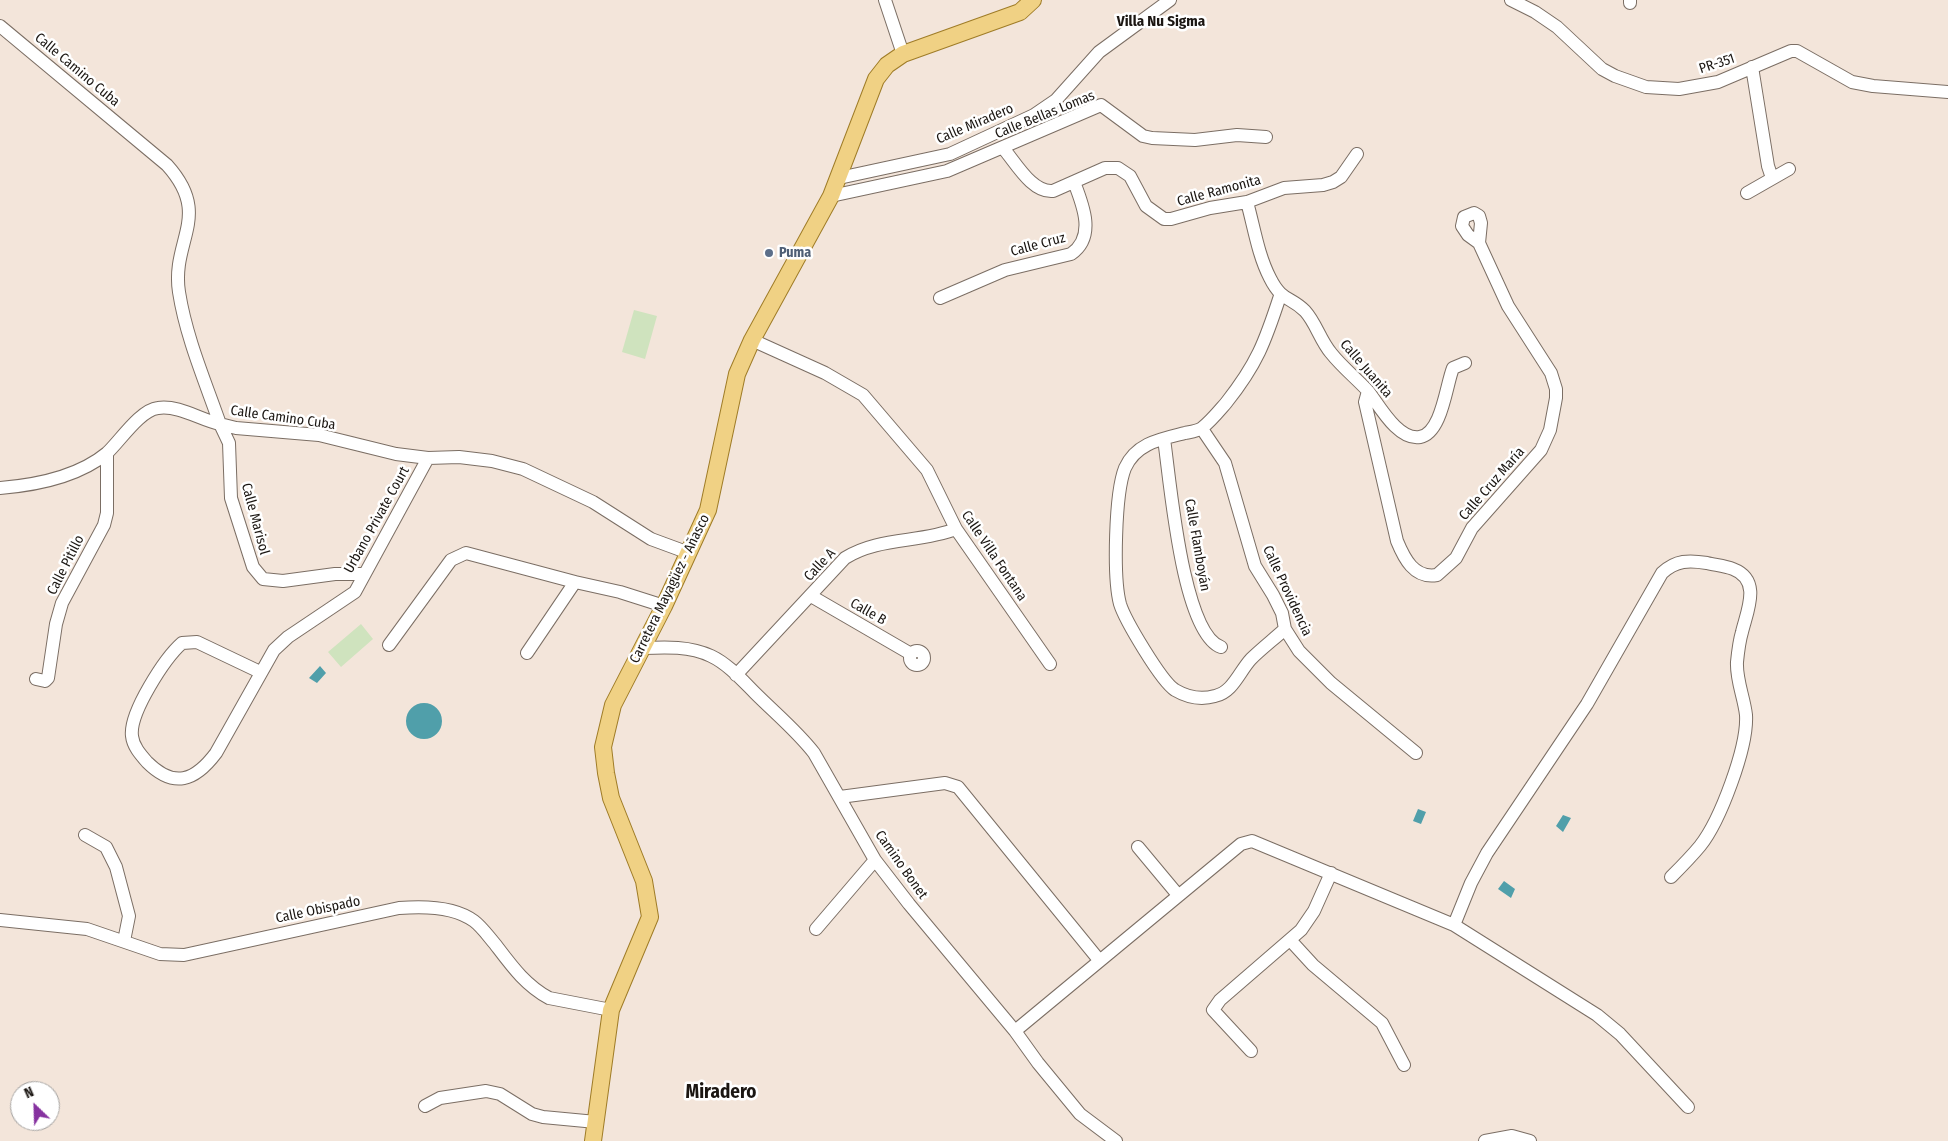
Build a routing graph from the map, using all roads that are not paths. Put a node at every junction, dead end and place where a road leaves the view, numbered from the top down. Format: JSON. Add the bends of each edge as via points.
{"nodes":[{"id":1,"x":885,"y":0,"type":"edge"},
{"id":2,"x":1033,"y":0,"type":"edge"},
{"id":3,"x":1170,"y":0,"type":"edge"},
{"id":4,"x":1511,"y":0,"type":"edge"},
{"id":5,"x":0,"y":26,"type":"edge"},
{"id":6,"x":903,"y":54,"type":"junction"},
{"id":7,"x":1752,"y":67,"type":"junction"},
{"id":8,"x":1948,"y":92,"type":"edge"},
{"id":9,"x":1266,"y":137,"type":"dead end"},
{"id":10,"x":1003,"y":148,"type":"junction"},
{"id":11,"x":1358,"y":154,"type":"dead end"},
{"id":12,"x":1789,"y":168,"type":"dead end"},
{"id":13,"x":839,"y":178,"type":"junction"},
{"id":14,"x":1772,"y":178,"type":"junction"},
{"id":15,"x":1074,"y":182,"type":"junction"},
{"id":16,"x":1747,"y":193,"type":"dead end"},
{"id":17,"x":831,"y":196,"type":"junction"},
{"id":18,"x":1247,"y":202,"type":"junction"},
{"id":19,"x":1479,"y":243,"type":"dead end"},
{"id":20,"x":1280,"y":296,"type":"junction"},
{"id":21,"x":940,"y":298,"type":"dead end"},
{"id":22,"x":752,"y":340,"type":"junction"},
{"id":23,"x":1465,"y":363,"type":"dead end"},
{"id":24,"x":1368,"y":391,"type":"junction"},
{"id":25,"x":220,"y":424,"type":"junction"},
{"id":26,"x":1202,"y":429,"type":"junction"},
{"id":27,"x":1164,"y":439,"type":"junction"},
{"id":28,"x":107,"y":453,"type":"junction"},
{"id":29,"x":428,"y":458,"type":"junction"},
{"id":30,"x":0,"y":488,"type":"edge"},
{"id":31,"x":956,"y":529,"type":"junction"},
{"id":32,"x":689,"y":553,"type":"junction"},
{"id":33,"x":363,"y":574,"type":"junction"},
{"id":34,"x":575,"y":582,"type":"junction"},
{"id":35,"x":811,"y":596,"type":"junction"},
{"id":36,"x":664,"y":606,"type":"junction"},
{"id":37,"x":1285,"y":629,"type":"junction"},
{"id":38,"x":389,"y":645,"type":"dead end"},
{"id":39,"x":1221,"y":647,"type":"dead end"},
{"id":40,"x":643,"y":648,"type":"junction"},
{"id":41,"x":527,"y":653,"type":"dead end"},
{"id":42,"x":910,"y":654,"type":"dead end"},
{"id":43,"x":1050,"y":664,"type":"dead end"},
{"id":44,"x":260,"y":672,"type":"junction"},
{"id":45,"x":736,"y":675,"type":"junction"},
{"id":46,"x":36,"y":679,"type":"dead end"},
{"id":47,"x":1416,"y":753,"type":"dead end"},
{"id":48,"x":840,"y":797,"type":"junction"},
{"id":49,"x":85,"y":835,"type":"dead end"},
{"id":50,"x":1138,"y":847,"type":"dead end"},
{"id":51,"x":875,"y":860,"type":"junction"},
{"id":52,"x":1331,"y":873,"type":"junction"},
{"id":53,"x":1671,"y":877,"type":"dead end"},
{"id":54,"x":1178,"y":896,"type":"junction"},
{"id":55,"x":0,"y":918,"type":"edge"},
{"id":56,"x":1454,"y":925,"type":"junction"},
{"id":57,"x":816,"y":929,"type":"dead end"},
{"id":58,"x":124,"y":940,"type":"junction"},
{"id":59,"x":1291,"y":941,"type":"junction"},
{"id":60,"x":1099,"y":960,"type":"junction"},
{"id":61,"x":611,"y":1010,"type":"junction"},
{"id":62,"x":1015,"y":1031,"type":"junction"},
{"id":63,"x":1252,"y":1051,"type":"dead end"},
{"id":64,"x":1404,"y":1065,"type":"dead end"},
{"id":65,"x":425,"y":1106,"type":"dead end"},
{"id":66,"x":1688,"y":1107,"type":"dead end"},
{"id":67,"x":596,"y":1122,"type":"junction"},
{"id":68,"x":593,"y":1140,"type":"edge"},
{"id":69,"x":1116,"y":1141,"type":"edge"},
{"id":70,"x":1484,"y":1141,"type":"edge"},
{"id":71,"x":1530,"y":1141,"type":"edge"}],
"edges":[{"from":1,"to":6,"type":"street"},
{"from":2,"to":6,"type":"main road","name":"Carretera Mayagüez - Añasco","via":[[1020,12]]},
{"from":3,"to":13,"type":"street","name":"Calle Miradero","via":[[1099,52],[1056,100],[1034,116],[950,154]]},
{"from":4,"to":7,"type":"street","name":"PR-351","number":"PR-351","via":[[1557,27],[1602,69],[1634,84],[1664,89],[1697,86],[1718,82]]},
{"from":5,"to":25,"type":"street","name":"Calle Camino Cuba","via":[[168,164],[185,190],[190,205],[190,223],[177,281],[188,332]]},
{"from":6,"to":13,"type":"main road","name":"Carretera Mayagüez - Añasco","via":[[887,65],[876,79]]},
{"from":7,"to":8,"type":"street","name":"PR-351","number":"PR-351","via":[[1780,54],[1797,51],[1852,82]]},
{"from":7,"to":14,"type":"street"},
{"from":9,"to":10,"type":"street","name":"Calle Bellas Lomas","via":[[1152,138],[1143,136],[1101,105]]},
{"from":10,"to":15,"type":"street","name":"Calle Ramonita","via":[[1041,190],[1053,191]]},
{"from":10,"to":17,"type":"street","name":"Calle Bellas Lomas","via":[[939,174]]},
{"from":11,"to":18,"type":"street","name":"Calle Ramonita","via":[[1333,182],[1284,188]]},
{"from":12,"to":14,"type":"street"},
{"from":13,"to":17,"type":"main road","name":"Carretera Mayagüez - Añasco"},
{"from":14,"to":16,"type":"street"},
{"from":15,"to":18,"type":"street","name":"Calle Ramonita","via":[[1105,168],[1118,168],[1130,176],[1146,206],[1164,218]]},
{"from":15,"to":21,"type":"street","name":"Calle Cruz","via":[[1086,234],[1078,250],[1005,270]]},
{"from":17,"to":22,"type":"main road","name":"Carretera Mayagüez - Añasco"},
{"from":18,"to":20,"type":"street","via":[[1264,263]]},
{"from":19,"to":24,"type":"street","name":"Calle Cruz María","via":[[1508,306],[1554,380],[1556,398],[1550,430],[1541,450],[1472,528],[1453,562],[1437,576],[1415,570],[1397,541],[1365,402]]},
{"from":20,"to":24,"type":"street","name":"Calle Juanita","via":[[1304,310],[1330,352]]},
{"from":20,"to":26,"type":"street","via":[[1254,366]]},
{"from":22,"to":31,"type":"street","name":"Calle Villa Fontana","via":[[863,395],[927,470]]},
{"from":22,"to":32,"type":"main road","name":"Carretera Mayagüez - Añasco","via":[[737,374],[708,510]]},
{"from":23,"to":24,"type":"street","name":"Calle Juanita","via":[[1453,368],[1437,420],[1421,437],[1399,429]]},
{"from":25,"to":28,"type":"street","via":[[176,409],[156,408],[138,420]]},
{"from":25,"to":29,"type":"street","name":"Calle Camino Cuba","via":[[319,436],[370,449]]},
{"from":25,"to":33,"type":"street","name":"Calle Marisol","via":[[229,443],[232,498],[257,574],[263,579],[283,581]]},
{"from":26,"to":27,"type":"street"},
{"from":26,"to":37,"type":"street","name":"Calle Providencia","via":[[1225,463],[1255,566],[1282,613]]},
{"from":27,"to":37,"type":"street","via":[[1142,447],[1125,468],[1117,528],[1116,569],[1120,605],[1146,651],[1175,690],[1199,699],[1208,698],[1228,690],[1250,660]]},
{"from":27,"to":39,"type":"street","name":"Calle Flamboyán","via":[[1187,586],[1208,639]]},
{"from":28,"to":30,"type":"street","via":[[72,474],[26,486]]},
{"from":28,"to":46,"type":"street","name":"Calle Pitillo","via":[[108,501],[104,524],[62,603],[48,678],[45,682]]},
{"from":29,"to":32,"type":"street","name":"Calle Camino Cuba","via":[[459,457],[523,469],[593,502],[651,539]]},
{"from":29,"to":33,"type":"street","name":"Urbano Private Court"},
{"from":31,"to":35,"type":"street","name":"Calle A","via":[[860,550],[845,558]]},
{"from":31,"to":43,"type":"street","name":"Calle Villa Fontana"},
{"from":32,"to":36,"type":"main road","name":"Carretera Mayagüez - Añasco"},
{"from":33,"to":44,"type":"street","name":"Urbano Private Court","via":[[355,592],[280,644]]},
{"from":34,"to":36,"type":"street"},
{"from":34,"to":38,"type":"street","via":[[460,554],[452,560]]},
{"from":34,"to":41,"type":"street"},
{"from":35,"to":42,"type":"street","name":"Calle B"},
{"from":35,"to":45,"type":"street","name":"Calle A"},
{"from":36,"to":40,"type":"main road","name":"Carretera Mayagüez - Añasco"},
{"from":37,"to":47,"type":"street","name":"Calle Providencia","via":[[1307,661]]},
{"from":40,"to":45,"type":"street","name":"Camino Bonet","via":[[673,647],[696,651],[711,656]]},
{"from":40,"to":61,"type":"main road","name":"Carretera Mayagüez - Añasco","via":[[613,706],[603,747],[611,798],[644,881],[650,917]]},
{"from":44,"to":44,"type":"street","name":"Urbano Private Court","via":[[197,642],[182,643],[164,666],[134,718],[132,737],[140,754],[152,767],[171,778],[199,773],[216,753]]},
{"from":45,"to":48,"type":"street","name":"Camino Bonet","via":[[803,738]]},
{"from":48,"to":51,"type":"street","name":"Camino Bonet"},
{"from":48,"to":60,"type":"street","via":[[945,783],[958,787]]},
{"from":49,"to":58,"type":"street","via":[[106,847],[116,867],[128,916]]},
{"from":50,"to":54,"type":"street"},
{"from":51,"to":57,"type":"street"},
{"from":51,"to":62,"type":"street","name":"Camino Bonet"},
{"from":52,"to":54,"type":"street","via":[[1258,842],[1247,841]]},
{"from":52,"to":56,"type":"street"},
{"from":52,"to":59,"type":"street","via":[[1314,911]]},
{"from":53,"to":56,"type":"street","via":[[1701,845],[1714,824],[1728,793],[1744,738],[1746,714],[1737,666],[1738,646],[1751,601],[1749,585],[1734,569],[1692,560],[1674,564],[1662,573],[1587,704],[1487,853]]},
{"from":54,"to":60,"type":"street"},
{"from":55,"to":58,"type":"street","name":"Calle Obispado","via":[[68,926]]},
{"from":56,"to":66,"type":"street","via":[[1597,1015],[1620,1034]]},
{"from":58,"to":61,"type":"street","name":"Calle Obispado","via":[[160,954],[184,955],[399,908],[439,908],[473,920],[519,976],[540,993],[558,1000]]},
{"from":59,"to":63,"type":"street","via":[[1220,1000],[1213,1010]]},
{"from":59,"to":64,"type":"street","via":[[1313,965],[1382,1022]]},
{"from":60,"to":62,"type":"street"},
{"from":61,"to":67,"type":"main road","name":"Carretera Mayagüez - Añasco"},
{"from":62,"to":69,"type":"street","name":"Camino Bonet","via":[[1080,1114]]},
{"from":65,"to":67,"type":"street","via":[[440,1098],[486,1091],[500,1094],[532,1114]]},
{"from":67,"to":68,"type":"main road","name":"Carretera Mayagüez - Añasco"},
{"from":70,"to":71,"type":"street","via":[[1512,1136]]}]}
